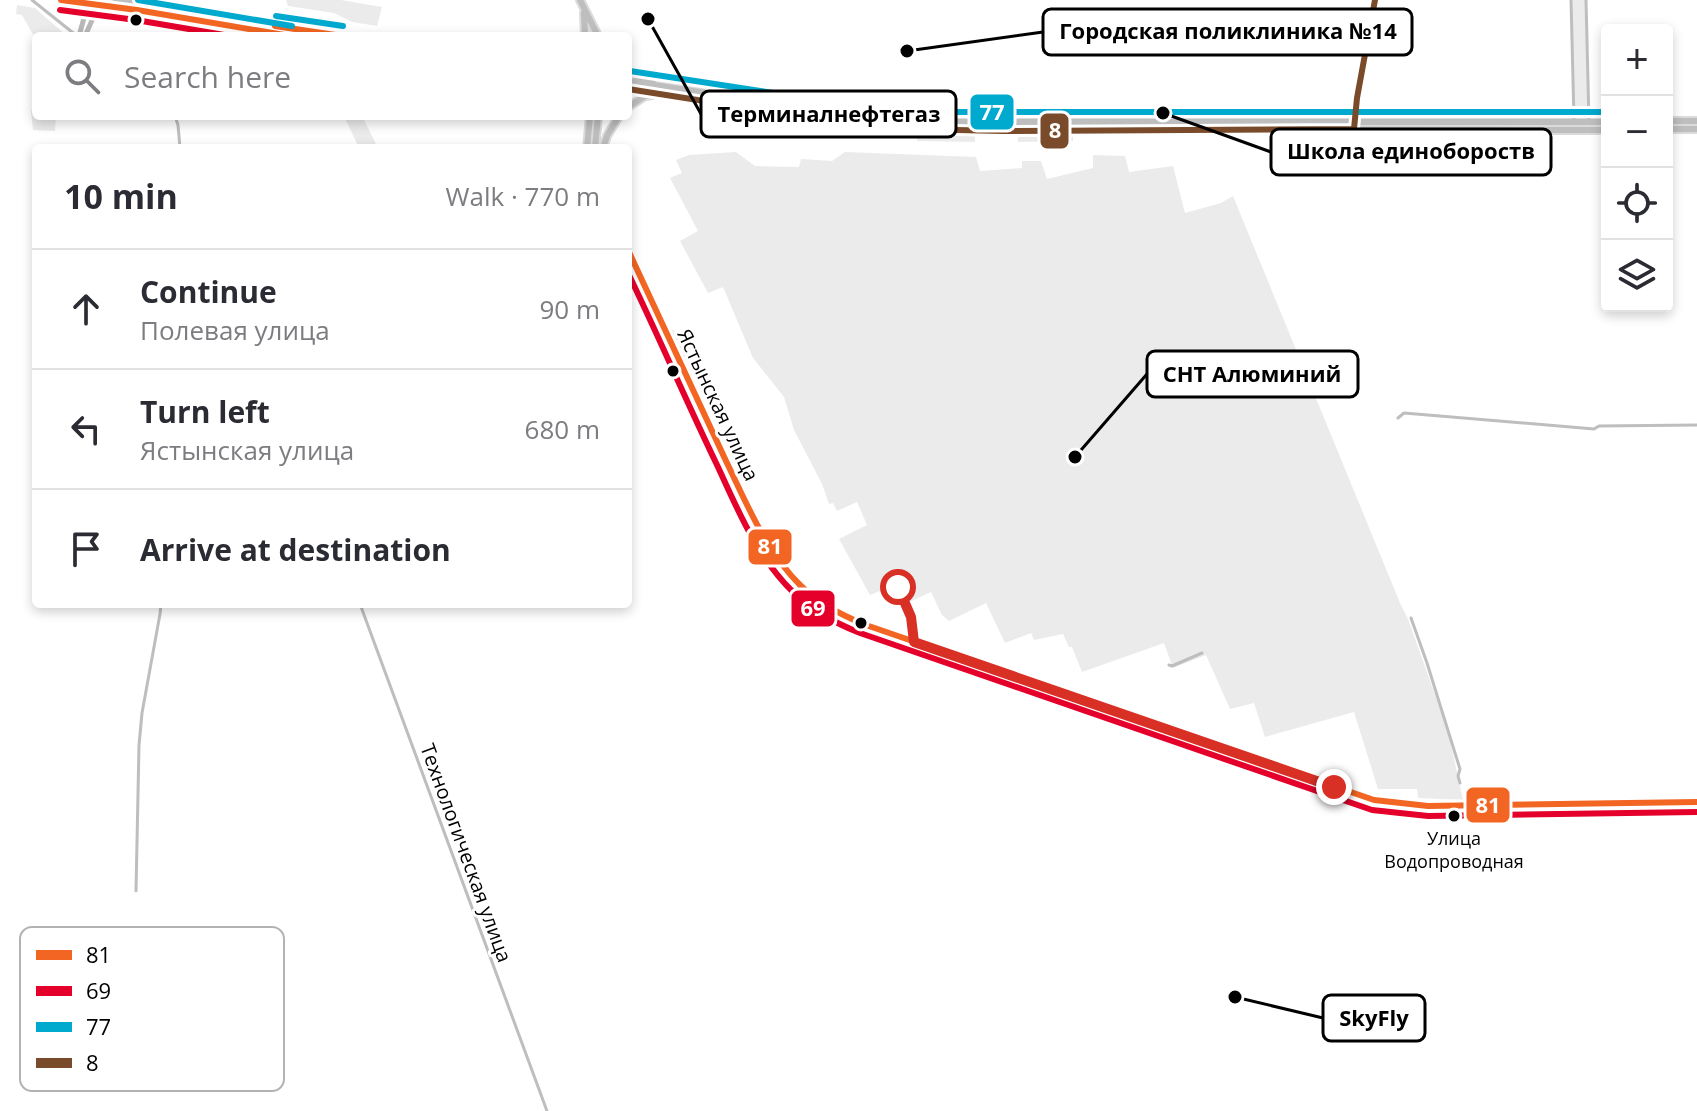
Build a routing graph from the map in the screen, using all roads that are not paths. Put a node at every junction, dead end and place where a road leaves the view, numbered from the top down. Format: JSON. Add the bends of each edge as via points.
{"nodes":[{"id":1,"x":32,"y":0,"type":"edge"},
{"id":2,"x":61,"y":0,"type":"edge"},
{"id":3,"x":116,"y":0,"type":"edge"},
{"id":4,"x":1375,"y":0,"type":"edge"},
{"id":5,"x":1571,"y":0,"type":"edge"},
{"id":6,"x":1586,"y":0,"type":"edge"},
{"id":7,"x":88,"y":2,"type":"edge"},
{"id":8,"x":100,"y":3,"type":"edge"},
{"id":9,"x":581,"y":3,"type":"edge"},
{"id":10,"x":73,"y":32,"type":"edge"},
{"id":11,"x":79,"y":32,"type":"edge"},
{"id":12,"x":87,"y":32,"type":"edge"},
{"id":13,"x":267,"y":32,"type":"edge"},
{"id":14,"x":317,"y":32,"type":"edge"},
{"id":15,"x":585,"y":32,"type":"edge"},
{"id":16,"x":595,"y":32,"type":"edge"},
{"id":17,"x":632,"y":75,"type":"edge"},
{"id":18,"x":632,"y":82,"type":"edge"},
{"id":19,"x":632,"y":89,"type":"edge"},
{"id":20,"x":660,"y":90,"type":"junction"},
{"id":21,"x":632,"y":104,"type":"edge"},
{"id":22,"x":176,"y":120,"type":"edge"},
{"id":23,"x":587,"y":120,"type":"edge"},
{"id":24,"x":598,"y":120,"type":"edge"},
{"id":25,"x":617,"y":120,"type":"edge"},
{"id":26,"x":1673,"y":121,"type":"edge"},
{"id":27,"x":1697,"y":121,"type":"edge"},
{"id":28,"x":1601,"y":123,"type":"edge"},
{"id":29,"x":1354,"y":125,"type":"junction"},
{"id":30,"x":1574,"y":126,"type":"junction"},
{"id":31,"x":1588,"y":126,"type":"junction"},
{"id":32,"x":1601,"y":129,"type":"edge"},
{"id":33,"x":1673,"y":129,"type":"edge"},
{"id":34,"x":1697,"y":129,"type":"edge"},
{"id":35,"x":180,"y":144,"type":"edge"},
{"id":36,"x":587,"y":144,"type":"edge"},
{"id":37,"x":595,"y":144,"type":"edge"},
{"id":38,"x":604,"y":144,"type":"edge"},
{"id":39,"x":632,"y":259,"type":"edge"},
{"id":40,"x":632,"y":272,"type":"edge"},
{"id":41,"x":1398,"y":418,"type":"dead end"},
{"id":42,"x":1697,"y":425,"type":"edge"},
{"id":43,"x":898,"y":587,"type":"dead end"},
{"id":44,"x":161,"y":608,"type":"edge"},
{"id":45,"x":361,"y":608,"type":"edge"},
{"id":46,"x":1411,"y":618,"type":"dead end"},
{"id":47,"x":914,"y":642,"type":"junction"},
{"id":48,"x":1202,"y":653,"type":"dead end"},
{"id":49,"x":1169,"y":665,"type":"dead end"},
{"id":50,"x":1460,"y":783,"type":"dead end"},
{"id":51,"x":1697,"y":802,"type":"edge"},
{"id":52,"x":1697,"y":808,"type":"edge"},
{"id":53,"x":136,"y":891,"type":"dead end"},
{"id":54,"x":547,"y":1111,"type":"edge"}],
"edges":[{"from":1,"to":10,"type":"street"},
{"from":2,"to":7,"type":"main road"},
{"from":3,"to":14,"type":"main road"},
{"from":4,"to":29,"type":"main road"},
{"from":5,"to":30,"type":"street"},
{"from":6,"to":31,"type":"street"},
{"from":7,"to":8,"type":"main road"},
{"from":7,"to":11,"type":"main road"},
{"from":8,"to":12,"type":"main road"},
{"from":8,"to":13,"type":"main road"},
{"from":9,"to":15,"type":"main road"},
{"from":9,"to":16,"type":"main road"},
{"from":17,"to":20,"type":"main road"},
{"from":18,"to":20,"type":"main road"},
{"from":19,"to":20,"type":"main road"},
{"from":20,"to":21,"type":"main road"},
{"from":20,"to":29,"type":"main road","via":[[888,120]]},
{"from":22,"to":35,"type":"street"},
{"from":23,"to":36,"type":"main road"},
{"from":24,"to":37,"type":"main road"},
{"from":25,"to":38,"type":"main road"},
{"from":26,"to":27,"type":"main road"},
{"from":28,"to":31,"type":"main road"},
{"from":29,"to":30,"type":"main road"},
{"from":30,"to":31,"type":"main road"},
{"from":31,"to":32,"type":"main road"},
{"from":33,"to":34,"type":"main road"},
{"from":39,"to":47,"type":"main road","name":"Ястынская улица","via":[[733,476],[780,562],[811,596],[834,611]]},
{"from":40,"to":52,"type":"main road","name":"Ястынская улица","via":[[768,553],[797,590],[835,618],[1374,806],[1428,812]]},
{"from":41,"to":42,"type":"street","via":[[1404,413],[1594,429]]},
{"from":43,"to":47,"type":"street","via":[[911,617]]},
{"from":44,"to":53,"type":"street","via":[[139,745]]},
{"from":45,"to":54,"type":"street","name":"Технологическая улица"},
{"from":46,"to":50,"type":"street"},
{"from":47,"to":51,"type":"main road","name":"Ястынская улица","via":[[1374,800],[1454,806]]},
{"from":48,"to":49,"type":"street"}]}
